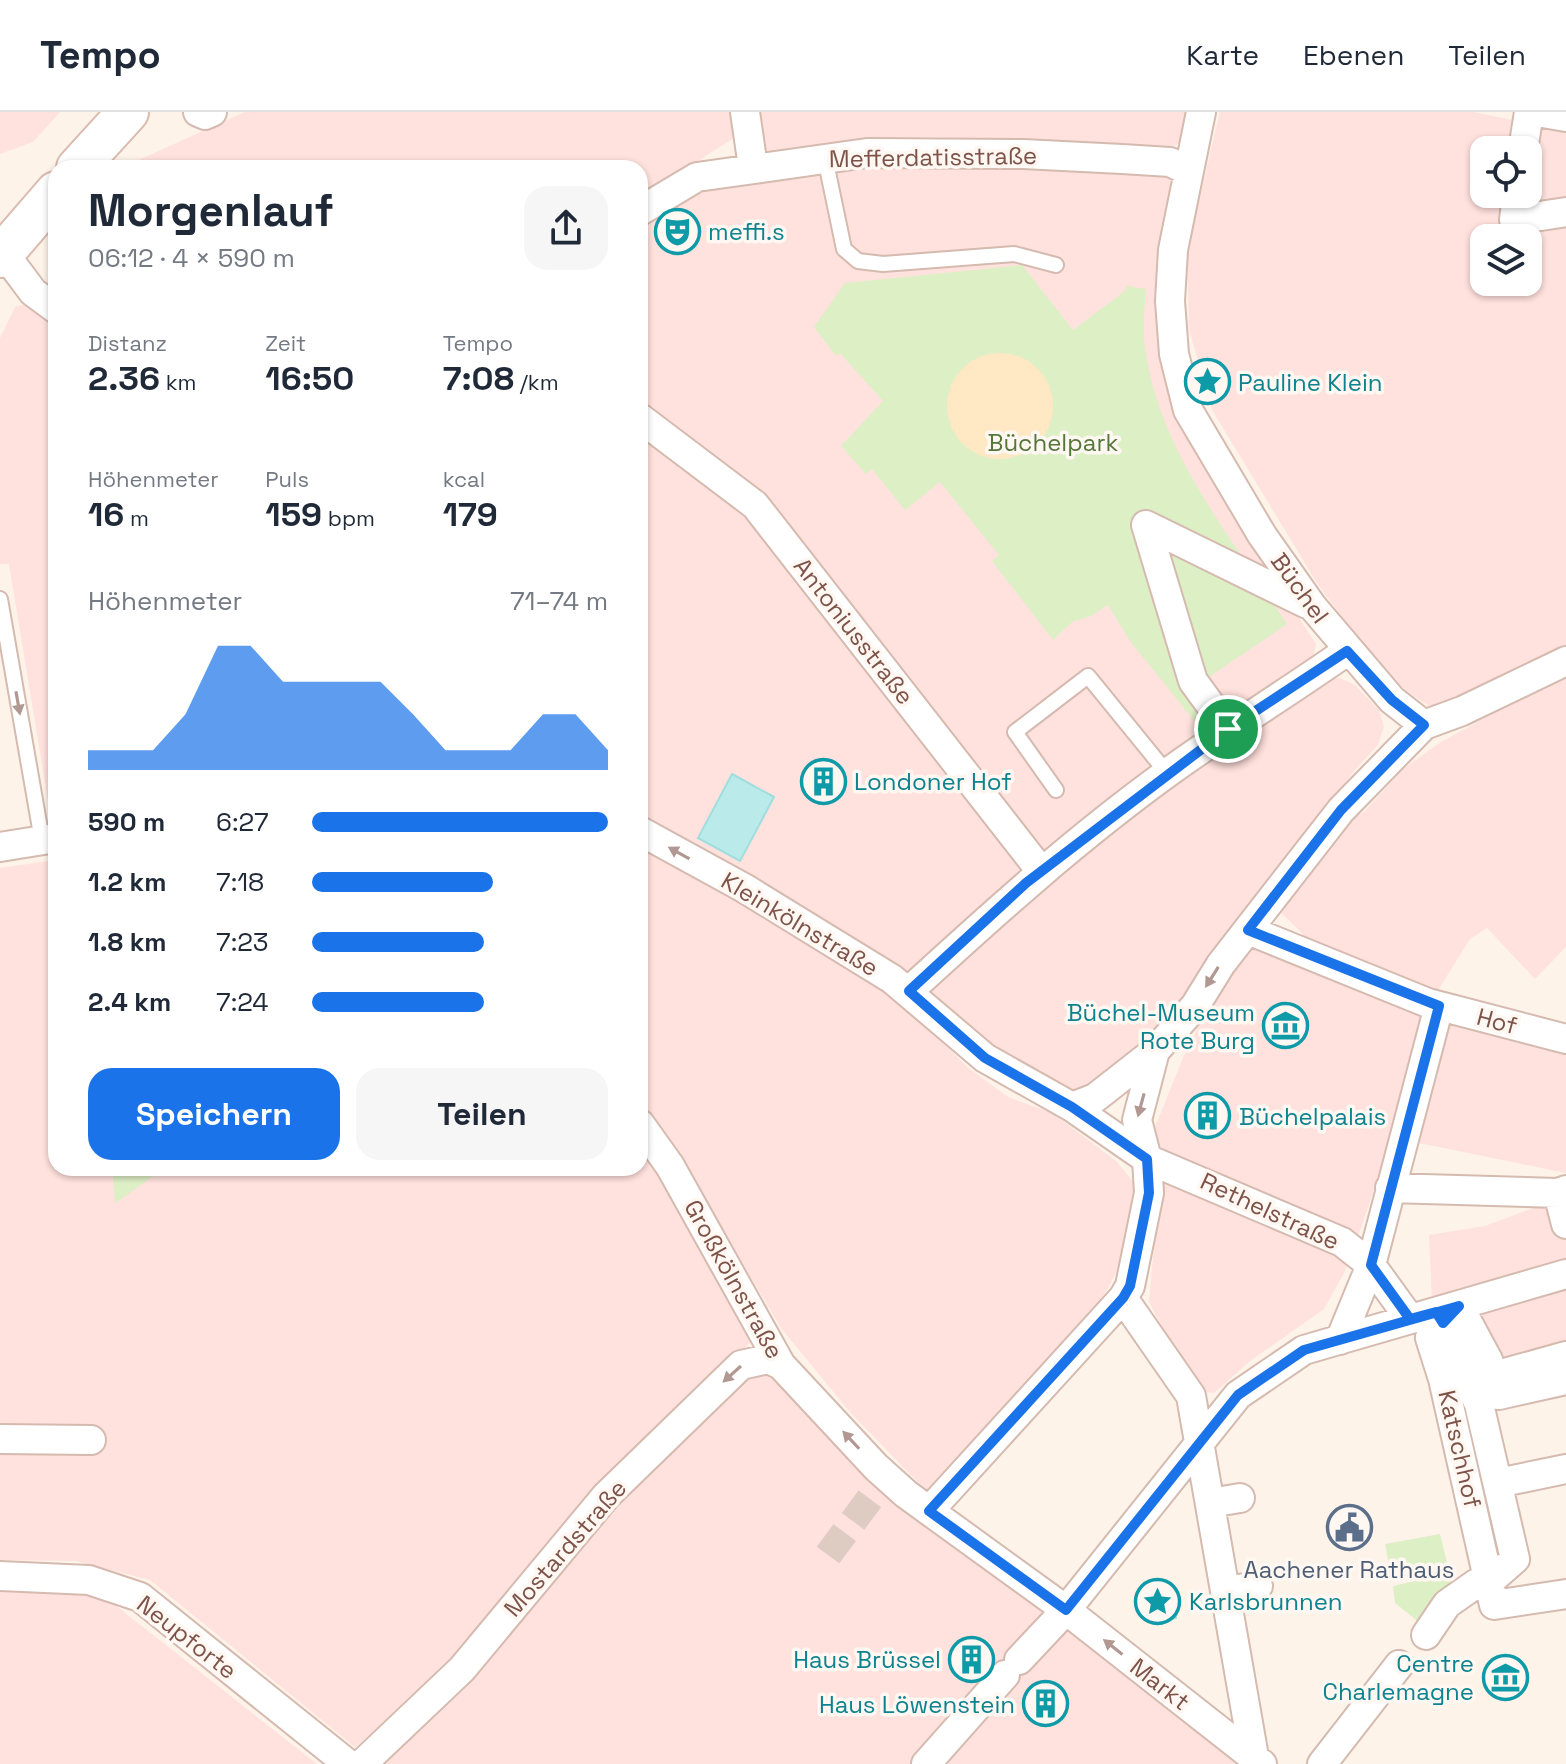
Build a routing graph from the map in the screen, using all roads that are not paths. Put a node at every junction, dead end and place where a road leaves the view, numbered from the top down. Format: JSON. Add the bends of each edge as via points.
{"nodes":[{"id":1,"x":128,"y":112,"type":"edge"},
{"id":2,"x":198,"y":112,"type":"edge"},
{"id":3,"x":212,"y":112,"type":"edge"},
{"id":4,"x":745,"y":112,"type":"edge"},
{"id":5,"x":1201,"y":112,"type":"edge"},
{"id":6,"x":1529,"y":112,"type":"edge"},
{"id":7,"x":1537,"y":112,"type":"edge"},
{"id":8,"x":1566,"y":117,"type":"edge"},
{"id":9,"x":1525,"y":136,"type":"edge"},
{"id":10,"x":825,"y":158,"type":"junction"},
{"id":11,"x":84,"y":160,"type":"edge"},
{"id":12,"x":753,"y":167,"type":"junction"},
{"id":13,"x":1187,"y":170,"type":"junction"},
{"id":14,"x":48,"y":201,"type":"edge"},
{"id":15,"x":648,"y":206,"type":"edge"},
{"id":16,"x":1515,"y":208,"type":"edge"},
{"id":17,"x":1566,"y":212,"type":"edge"},
{"id":18,"x":1,"y":252,"type":"edge"},
{"id":19,"x":1056,"y":265,"type":"dead end"},
{"id":20,"x":48,"y":303,"type":"edge"},
{"id":21,"x":648,"y":424,"type":"edge"},
{"id":22,"x":0,"y":599,"type":"edge"},
{"id":23,"x":1312,"y":606,"type":"junction"},
{"id":24,"x":1347,"y":651,"type":"junction"},
{"id":25,"x":1566,"y":661,"type":"edge"},
{"id":26,"x":1424,"y":725,"type":"junction"},
{"id":27,"x":1228,"y":729,"type":"junction"},
{"id":28,"x":1167,"y":773,"type":"junction"},
{"id":29,"x":1056,"y":790,"type":"dead end"},
{"id":30,"x":48,"y":834,"type":"edge"},
{"id":31,"x":648,"y":835,"type":"edge"},
{"id":32,"x":48,"y":839,"type":"edge"},
{"id":33,"x":0,"y":847,"type":"edge"},
{"id":34,"x":1041,"y":871,"type":"junction"},
{"id":35,"x":1248,"y":930,"type":"junction"},
{"id":36,"x":909,"y":991,"type":"junction"},
{"id":37,"x":1434,"y":1004,"type":"junction"},
{"id":38,"x":1566,"y":1039,"type":"edge"},
{"id":39,"x":1155,"y":1051,"type":"junction"},
{"id":40,"x":1072,"y":1107,"type":"junction"},
{"id":41,"x":648,"y":1135,"type":"edge"},
{"id":42,"x":1147,"y":1159,"type":"junction"},
{"id":43,"x":1390,"y":1188,"type":"junction"},
{"id":44,"x":1562,"y":1191,"type":"edge"},
{"id":45,"x":1566,"y":1224,"type":"edge"},
{"id":46,"x":1371,"y":1265,"type":"junction"},
{"id":47,"x":1566,"y":1274,"type":"edge"},
{"id":48,"x":1126,"y":1292,"type":"junction"},
{"id":49,"x":1437,"y":1315,"type":"junction"},
{"id":50,"x":1340,"y":1340,"type":"junction"},
{"id":51,"x":1566,"y":1356,"type":"edge"},
{"id":52,"x":781,"y":1365,"type":"junction"},
{"id":53,"x":1482,"y":1378,"type":"junction"},
{"id":54,"x":1566,"y":1380,"type":"edge"},
{"id":55,"x":0,"y":1439,"type":"edge"},
{"id":56,"x":91,"y":1440,"type":"dead end"},
{"id":57,"x":1200,"y":1441,"type":"junction"},
{"id":58,"x":1566,"y":1469,"type":"edge"},
{"id":59,"x":1498,"y":1483,"type":"junction"},
{"id":60,"x":889,"y":1490,"type":"joint"},
{"id":61,"x":1240,"y":1498,"type":"dead end"},
{"id":62,"x":1210,"y":1503,"type":"junction"},
{"id":63,"x":929,"y":1511,"type":"junction"},
{"id":64,"x":0,"y":1576,"type":"edge"},
{"id":65,"x":1483,"y":1582,"type":"junction"},
{"id":66,"x":1258,"y":1586,"type":"dead end"},
{"id":67,"x":1225,"y":1591,"type":"junction"},
{"id":68,"x":1566,"y":1594,"type":"edge"},
{"id":69,"x":1066,"y":1610,"type":"junction"},
{"id":70,"x":1426,"y":1635,"type":"dead end"},
{"id":71,"x":1399,"y":1665,"type":"dead end"},
{"id":72,"x":1258,"y":1761,"type":"edge"},
{"id":73,"x":348,"y":1764,"type":"edge"},
{"id":74,"x":362,"y":1764,"type":"edge"},
{"id":75,"x":926,"y":1764,"type":"edge"},
{"id":76,"x":1322,"y":1764,"type":"edge"}],
"edges":[{"from":1,"to":11,"type":"street"},
{"from":2,"to":3,"type":"street"},
{"from":4,"to":12,"type":"street"},
{"from":5,"to":13,"type":"street","name":"Büchel"},
{"from":6,"to":9,"type":"street"},
{"from":7,"to":8,"type":"street"},
{"from":10,"to":12,"type":"street","name":"Mefferdatisstraße"},
{"from":10,"to":13,"type":"street","name":"Mefferdatisstraße","via":[[916,152],[1023,154],[1170,162]]},
{"from":10,"to":19,"type":"lane","via":[[844,249],[858,261],[883,264],[1014,254]]},
{"from":12,"to":15,"type":"street","name":"Mefferdatisstraße","via":[[697,177]]},
{"from":13,"to":23,"type":"street","name":"Büchel","via":[[1170,301],[1174,354],[1188,410],[1262,535]]},
{"from":14,"to":18,"type":"street"},
{"from":16,"to":17,"type":"street","via":[[1514,220]]},
{"from":18,"to":20,"type":"street"},
{"from":21,"to":34,"type":"street","name":"Antoniusstraße","via":[[755,505]]},
{"from":22,"to":30,"type":"lane","one_way":true},
{"from":23,"to":24,"type":"street","name":"Büchel"},
{"from":23,"to":27,"type":"street","via":[[1146,525],[1193,681]]},
{"from":24,"to":26,"type":"street","name":"Büchel","via":[[1392,700]]},
{"from":24,"to":27,"type":"street"},
{"from":25,"to":26,"type":"street"},
{"from":26,"to":35,"type":"street","via":[[1341,810]]},
{"from":27,"to":28,"type":"street"},
{"from":28,"to":29,"type":"lane","via":[[1088,676],[1015,732]]},
{"from":28,"to":34,"type":"street"},
{"from":36,"to":31,"type":"street","name":"Kleinkölnstraße","one_way":true},
{"from":32,"to":33,"type":"street"},
{"from":34,"to":36,"type":"street"},
{"from":35,"to":37,"type":"street","name":"Hof"},
{"from":35,"to":39,"type":"street","one_way":true,"via":[[1195,1006]]},
{"from":36,"to":40,"type":"street","name":"Kleinkölnstraße","via":[[985,1058]]},
{"from":37,"to":38,"type":"street","name":"Hof"},
{"from":37,"to":43,"type":"street"},
{"from":39,"to":40,"type":"street","via":[[1095,1098]]},
{"from":39,"to":42,"type":"street","one_way":true,"via":[[1137,1120]]},
{"from":40,"to":42,"type":"street"},
{"from":41,"to":52,"type":"street","name":"Großkölnstraße"},
{"from":42,"to":46,"type":"street","name":"Rethelstraße","via":[[1342,1242]]},
{"from":42,"to":48,"type":"street","via":[[1149,1193]]},
{"from":43,"to":44,"type":"street"},
{"from":43,"to":46,"type":"street"},
{"from":44,"to":45,"type":"street"},
{"from":46,"to":49,"type":"street","name":"Rethelstraße"},
{"from":46,"to":50,"type":"street"},
{"from":47,"to":49,"type":"street"},
{"from":48,"to":57,"type":"street","name":"Markt","via":[[1191,1396]]},
{"from":48,"to":63,"type":"street"},
{"from":49,"to":50,"type":"street"},
{"from":49,"to":53,"type":"street","name":"Katschhof"},
{"from":49,"to":65,"type":"street","name":"Katschhof","via":[[1430,1338],[1443,1379]]},
{"from":50,"to":57,"type":"street","via":[[1304,1350],[1238,1395]]},
{"from":51,"to":53,"type":"street","name":"Katschhof"},
{"from":60,"to":52,"type":"street","name":"Großkölnstraße","one_way":true},
{"from":52,"to":74,"type":"street","name":"Mostardstraße","one_way":true,"via":[[768,1359],[741,1365],[692,1411],[606,1496],[462,1669]]},
{"from":53,"to":54,"type":"street","name":"Katschhof","via":[[1499,1395]]},
{"from":53,"to":59,"type":"street","name":"Katschhof"},
{"from":55,"to":56,"type":"street"},
{"from":57,"to":62,"type":"street","name":"Markt"},
{"from":57,"to":69,"type":"street"},
{"from":58,"to":59,"type":"street","name":"Katschhof"},
{"from":59,"to":65,"type":"street","name":"Katschhof","via":[[1515,1559]]},
{"from":60,"to":63,"type":"street","name":"Markt"},
{"from":61,"to":62,"type":"street"},
{"from":62,"to":67,"type":"street","name":"Markt"},
{"from":63,"to":69,"type":"street","name":"Markt"},
{"from":64,"to":73,"type":"street","name":"Neupforte","via":[[89,1580],[140,1597]]},
{"from":65,"to":68,"type":"street","name":"Katschhof","via":[[1494,1605]]},
{"from":65,"to":70,"type":"street","name":"Katschhof","via":[[1447,1604]]},
{"from":66,"to":67,"type":"street"},
{"from":67,"to":72,"type":"street","name":"Markt"},
{"from":72,"to":69,"type":"street","name":"Markt","one_way":true},
{"from":69,"to":75,"type":"street"},
{"from":71,"to":76,"type":"street"}]}
